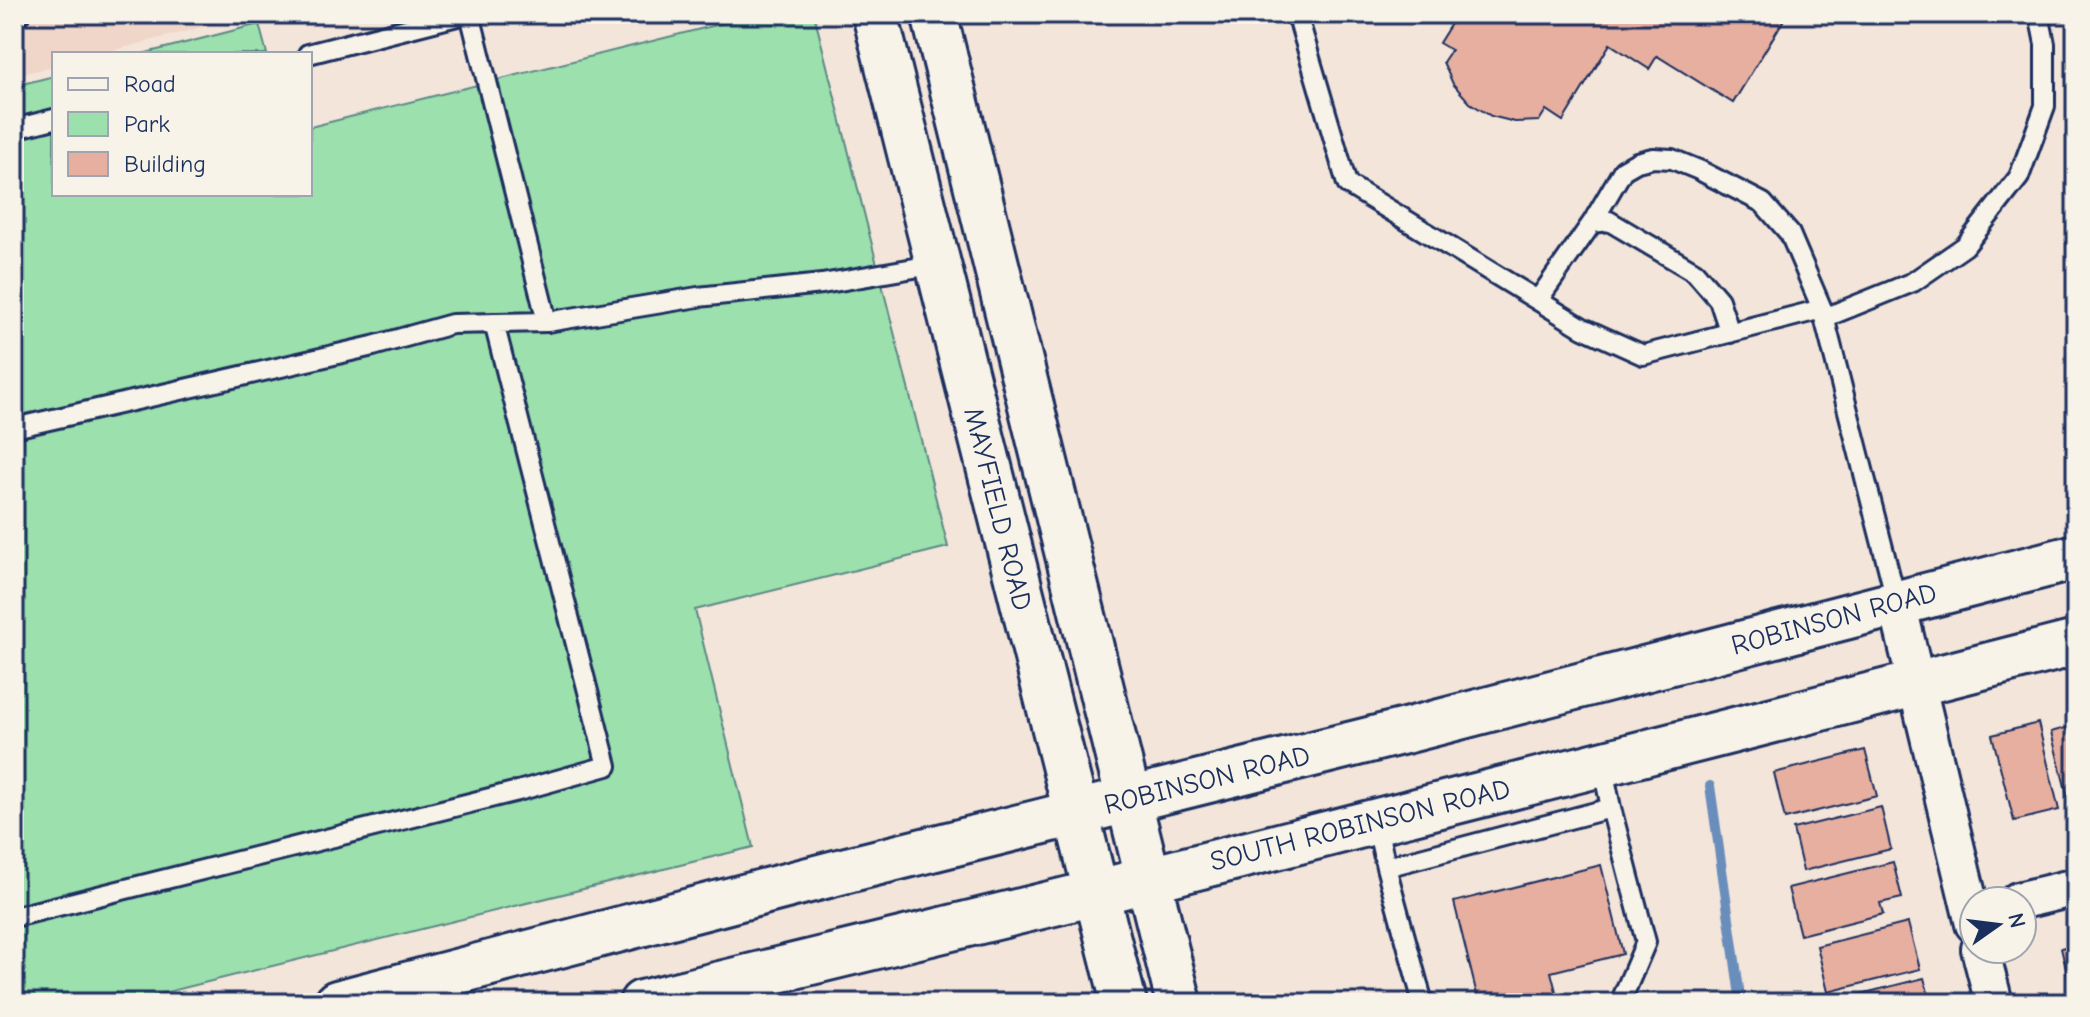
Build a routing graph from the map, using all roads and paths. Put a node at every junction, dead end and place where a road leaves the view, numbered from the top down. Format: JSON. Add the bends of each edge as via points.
{"nodes":[{"id":1,"x":20,"y":14,"type":"edge"},
{"id":2,"x":468,"y":14,"type":"edge"},
{"id":3,"x":875,"y":14,"type":"edge"},
{"id":4,"x":934,"y":14,"type":"edge"},
{"id":5,"x":1297,"y":14,"type":"edge"},
{"id":6,"x":2039,"y":14,"type":"edge"},
{"id":7,"x":14,"y":16,"type":"edge"},
{"id":8,"x":312,"y":53,"type":"edge"},
{"id":9,"x":52,"y":120,"type":"edge"},
{"id":10,"x":14,"y":129,"type":"edge"},
{"id":11,"x":1592,"y":223,"type":"junction"},
{"id":12,"x":937,"y":264,"type":"junction"},
{"id":13,"x":1538,"y":300,"type":"junction"},
{"id":14,"x":1823,"y":313,"type":"junction"},
{"id":15,"x":547,"y":322,"type":"junction"},
{"id":16,"x":494,"y":323,"type":"junction"},
{"id":17,"x":1730,"y":333,"type":"junction"},
{"id":18,"x":14,"y":428,"type":"edge"},
{"id":19,"x":2076,"y":557,"type":"edge"},
{"id":20,"x":1897,"y":603,"type":"junction"},
{"id":21,"x":2076,"y":643,"type":"edge"},
{"id":22,"x":1917,"y":683,"type":"junction"},
{"id":23,"x":1602,"y":763,"type":"junction"},
{"id":24,"x":1129,"y":799,"type":"junction"},
{"id":25,"x":1611,"y":808,"type":"junction"},
{"id":26,"x":1074,"y":813,"type":"junction"},
{"id":27,"x":1376,"y":821,"type":"junction"},
{"id":28,"x":1386,"y":867,"type":"junction"},
{"id":29,"x":1149,"y":879,"type":"junction"},
{"id":30,"x":1966,"y":885,"type":"edge"},
{"id":31,"x":2076,"y":887,"type":"edge"},
{"id":32,"x":1095,"y":893,"type":"junction"},
{"id":33,"x":2038,"y":896,"type":"edge"},
{"id":34,"x":14,"y":917,"type":"edge"},
{"id":35,"x":1984,"y":965,"type":"edge"},
{"id":36,"x":337,"y":1003,"type":"edge"},
{"id":37,"x":642,"y":1003,"type":"edge"},
{"id":38,"x":1124,"y":1003,"type":"edge"},
{"id":39,"x":1179,"y":1003,"type":"edge"},
{"id":40,"x":1423,"y":1003,"type":"edge"},
{"id":41,"x":1620,"y":1003,"type":"edge"},
{"id":42,"x":1994,"y":1003,"type":"edge"}],
"edges":[{"from":1,"to":7,"type":"lane"},
{"from":2,"to":8,"type":"lane"},
{"from":2,"to":15,"type":"lane"},
{"from":3,"to":12,"type":"street","name":"MAYFIELD ROAD"},
{"from":4,"to":24,"type":"street","name":"MAYFIELD ROAD"},
{"from":5,"to":13,"type":"lane","via":[[1347,184]]},
{"from":6,"to":14,"type":"lane","via":[[2045,44],[2045,106],[2019,177],[1965,246],[1913,282]]},
{"from":9,"to":10,"type":"lane"},
{"from":11,"to":13,"type":"lane"},
{"from":11,"to":14,"type":"lane","via":[[1623,170],[1653,158],[1672,159],[1763,203],[1790,234]]},
{"from":11,"to":17,"type":"lane","via":[[1609,221],[1695,272],[1719,300]]},
{"from":12,"to":15,"type":"lane"},
{"from":12,"to":26,"type":"street","name":"MAYFIELD ROAD"},
{"from":13,"to":17,"type":"lane","via":[[1643,355]]},
{"from":14,"to":17,"type":"lane"},
{"from":14,"to":20,"type":"lane"},
{"from":15,"to":16,"type":"lane"},
{"from":16,"to":18,"type":"lane","via":[[452,324]]},
{"from":16,"to":34,"type":"lane","via":[[607,766]]},
{"from":19,"to":20,"type":"street","name":"ROBINSON ROAD"},
{"from":20,"to":22,"type":"street"},
{"from":20,"to":24,"type":"street","name":"ROBINSON ROAD"},
{"from":21,"to":22,"type":"street","name":"SOUTH ROBINSON ROAD"},
{"from":22,"to":23,"type":"street","name":"SOUTH ROBINSON ROAD"},
{"from":22,"to":30,"type":"street"},
{"from":23,"to":25,"type":"lane"},
{"from":23,"to":27,"type":"street","name":"SOUTH ROBINSON ROAD"},
{"from":24,"to":26,"type":"street","name":"ROBINSON ROAD"},
{"from":24,"to":29,"type":"street","name":"MAYFIELD ROAD"},
{"from":25,"to":28,"type":"lane"},
{"from":25,"to":41,"type":"lane","via":[[1646,942]]},
{"from":26,"to":32,"type":"street","name":"MAYFIELD ROAD"},
{"from":26,"to":36,"type":"street","name":"ROBINSON ROAD"},
{"from":27,"to":28,"type":"lane"},
{"from":27,"to":29,"type":"street","name":"SOUTH ROBINSON ROAD"},
{"from":28,"to":40,"type":"lane"},
{"from":29,"to":32,"type":"street","name":"SOUTH ROBINSON ROAD"},
{"from":29,"to":39,"type":"street","name":"MAYFIELD ROAD"},
{"from":31,"to":33,"type":"street"},
{"from":32,"to":37,"type":"street","name":"SOUTH ROBINSON ROAD"},
{"from":32,"to":38,"type":"street","name":"MAYFIELD ROAD"},
{"from":35,"to":42,"type":"street"}]}
